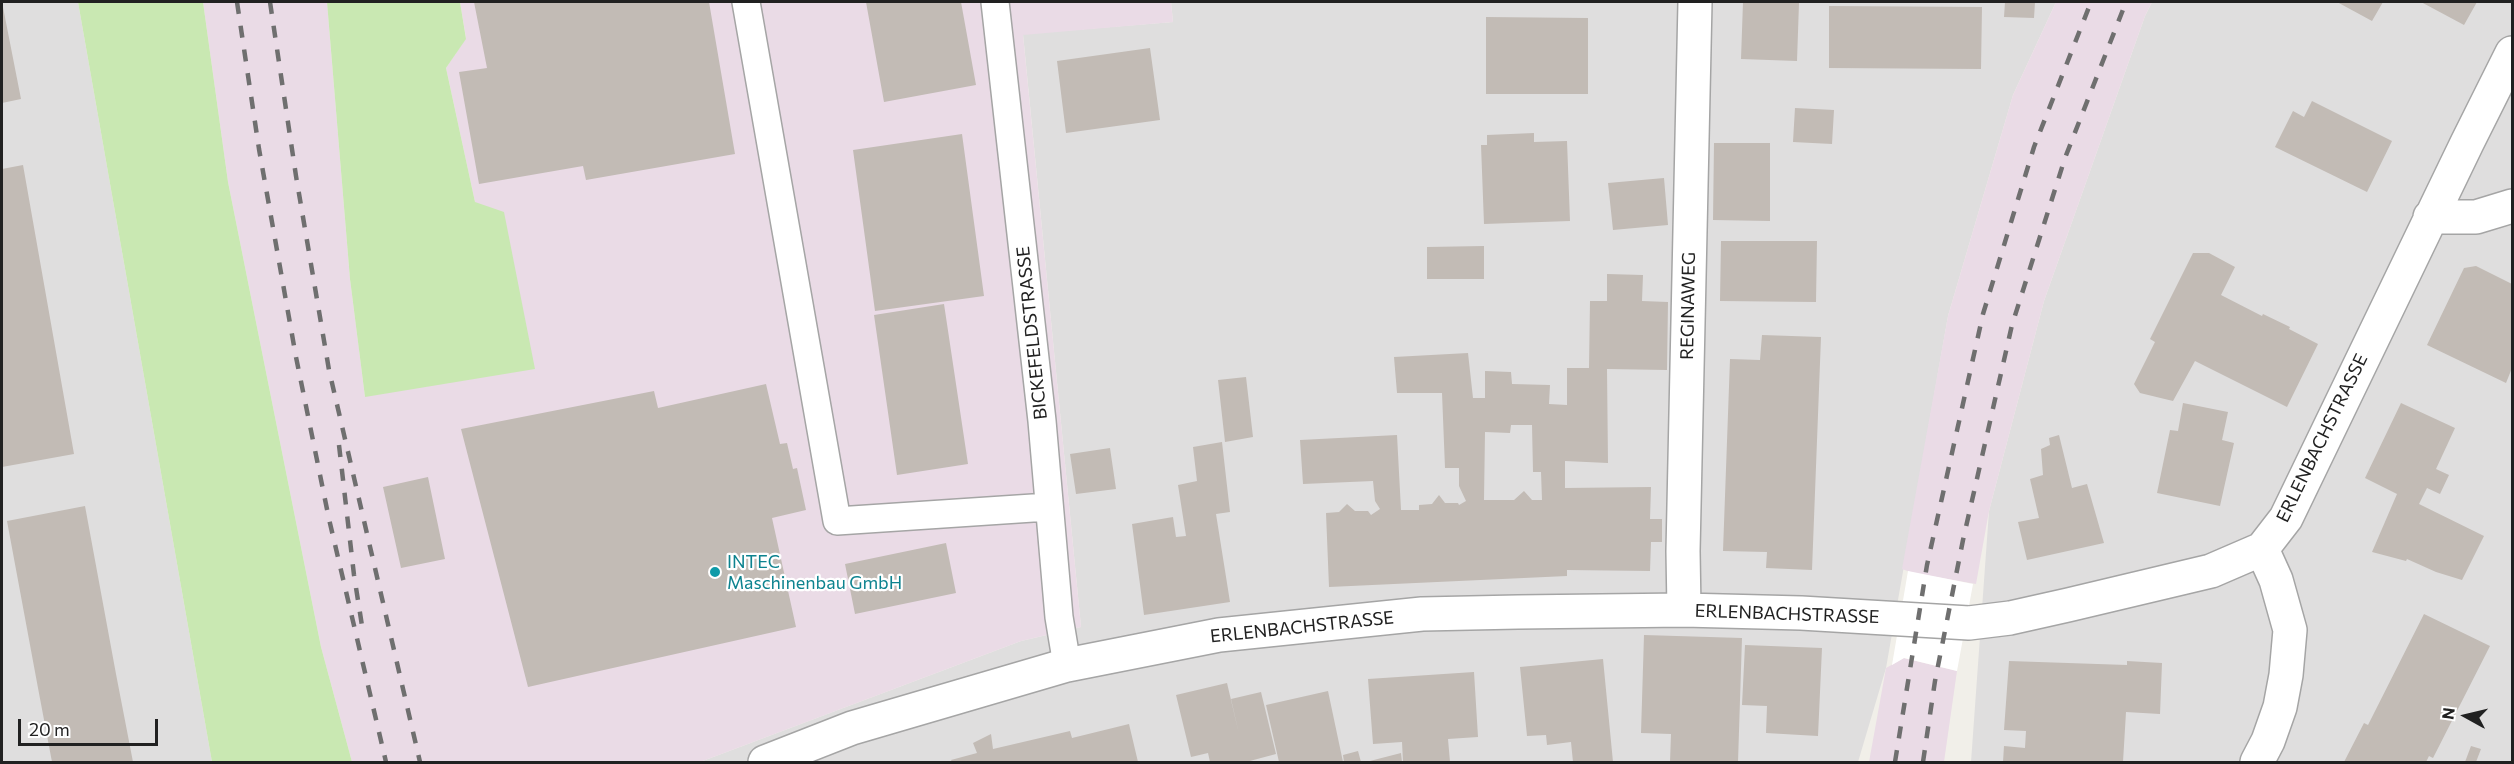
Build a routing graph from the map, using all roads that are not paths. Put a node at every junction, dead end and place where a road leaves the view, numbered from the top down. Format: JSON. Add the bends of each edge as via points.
{"nodes":[{"id":1,"x":746,"y":2,"type":"edge"},
{"id":2,"x":995,"y":2,"type":"edge"},
{"id":3,"x":1695,"y":2,"type":"edge"},
{"id":4,"x":2512,"y":53,"type":"edge"},
{"id":5,"x":2512,"y":206,"type":"edge"},
{"id":6,"x":2430,"y":218,"type":"junction"},
{"id":7,"x":1048,"y":507,"type":"junction"},
{"id":8,"x":2262,"y":549,"type":"junction"},
{"id":9,"x":1684,"y":610,"type":"junction"},
{"id":10,"x":1067,"y":665,"type":"junction"},
{"id":11,"x":765,"y":762,"type":"edge"},
{"id":12,"x":2256,"y":762,"type":"edge"}],
"edges":[{"from":1,"to":7,"type":"lane","via":[[837,521]]},
{"from":2,"to":7,"type":"lane","name":"BICKEFELDSTRASSE","via":[[1042,421]]},
{"from":3,"to":9,"type":"street","name":"REGINAWEG"},
{"from":4,"to":6,"type":"street","name":"ERLENBACHSTRASSE"},
{"from":5,"to":6,"type":"street","via":[[2476,217]]},
{"from":6,"to":8,"type":"street","name":"ERLENBACHSTRASSE","via":[[2286,518]]},
{"from":7,"to":10,"type":"lane","name":"BICKEFELDSTRASSE"},
{"from":8,"to":9,"type":"street","name":"ERLENBACHSTRASSE","via":[[2211,571],[2068,606],[1969,623]]},
{"from":8,"to":12,"type":"street","via":[[2276,580],[2290,630],[2280,707]]},
{"from":9,"to":10,"type":"street","name":"ERLENBACHSTRASSE","via":[[1400,616],[1219,635]]},
{"from":10,"to":11,"type":"street","name":"ERLENBACHSTRASSE","via":[[852,728]]}]}
